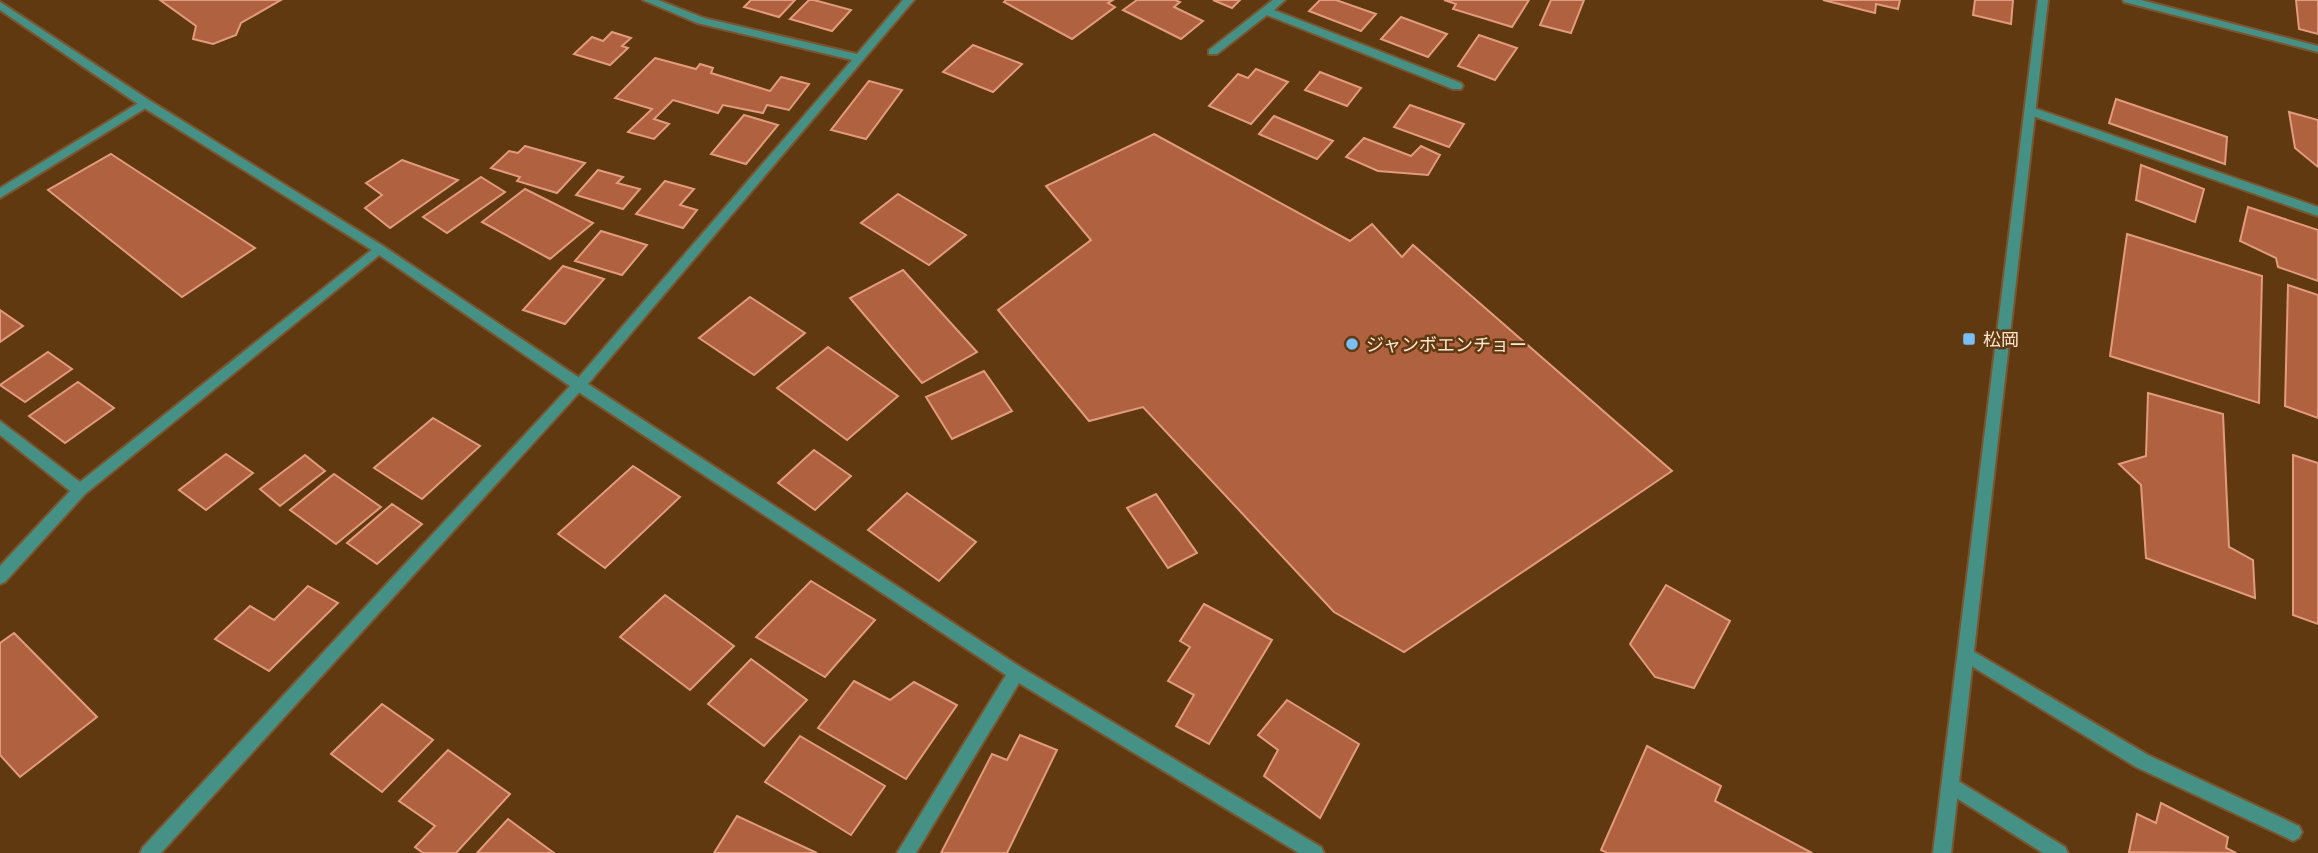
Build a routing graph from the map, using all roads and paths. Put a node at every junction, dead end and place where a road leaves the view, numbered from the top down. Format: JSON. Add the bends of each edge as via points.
{"nodes":[{"id":1,"x":648,"y":0,"type":"edge"},
{"id":2,"x":909,"y":0,"type":"edge"},
{"id":3,"x":1280,"y":0,"type":"edge"},
{"id":4,"x":2043,"y":0,"type":"edge"},
{"id":5,"x":2129,"y":0,"type":"edge"},
{"id":6,"x":0,"y":5,"type":"edge"},
{"id":7,"x":1266,"y":11,"type":"junction"},
{"id":8,"x":2318,"y":49,"type":"edge"},
{"id":9,"x":1213,"y":52,"type":"dead end"},
{"id":10,"x":859,"y":58,"type":"junction"},
{"id":11,"x":1457,"y":86,"type":"dead end"},
{"id":12,"x":145,"y":103,"type":"junction"},
{"id":13,"x":2031,"y":111,"type":"junction"},
{"id":14,"x":0,"y":194,"type":"edge"},
{"id":15,"x":2318,"y":212,"type":"edge"},
{"id":16,"x":379,"y":249,"type":"junction"},
{"id":17,"x":579,"y":385,"type":"junction"},
{"id":18,"x":0,"y":428,"type":"edge"},
{"id":19,"x":79,"y":490,"type":"junction"},
{"id":20,"x":0,"y":577,"type":"edge"},
{"id":21,"x":1966,"y":654,"type":"junction"},
{"id":22,"x":1016,"y":673,"type":"junction"},
{"id":23,"x":1950,"y":783,"type":"junction"},
{"id":24,"x":2293,"y":832,"type":"dead end"},
{"id":25,"x":149,"y":853,"type":"edge"},
{"id":26,"x":906,"y":853,"type":"edge"},
{"id":27,"x":1315,"y":853,"type":"edge"},
{"id":28,"x":1942,"y":853,"type":"edge"},
{"id":29,"x":2059,"y":853,"type":"edge"}],
"edges":[{"from":1,"to":10,"type":"street","via":[[701,21]]},
{"from":2,"to":10,"type":"street"},
{"from":3,"to":7,"type":"street"},
{"from":4,"to":13,"type":"street"},
{"from":5,"to":8,"type":"street"},
{"from":6,"to":12,"type":"street"},
{"from":7,"to":9,"type":"street"},
{"from":7,"to":11,"type":"street"},
{"from":10,"to":17,"type":"street"},
{"from":12,"to":14,"type":"street"},
{"from":12,"to":16,"type":"street"},
{"from":13,"to":15,"type":"street"},
{"from":13,"to":21,"type":"street"},
{"from":16,"to":17,"type":"street"},
{"from":16,"to":19,"type":"street"},
{"from":17,"to":22,"type":"street"},
{"from":17,"to":25,"type":"street"},
{"from":18,"to":19,"type":"street"},
{"from":19,"to":20,"type":"street"},
{"from":21,"to":23,"type":"street"},
{"from":21,"to":24,"type":"street","via":[[2142,761]]},
{"from":22,"to":26,"type":"street"},
{"from":22,"to":27,"type":"street"},
{"from":23,"to":28,"type":"street"},
{"from":23,"to":29,"type":"street"}]}
